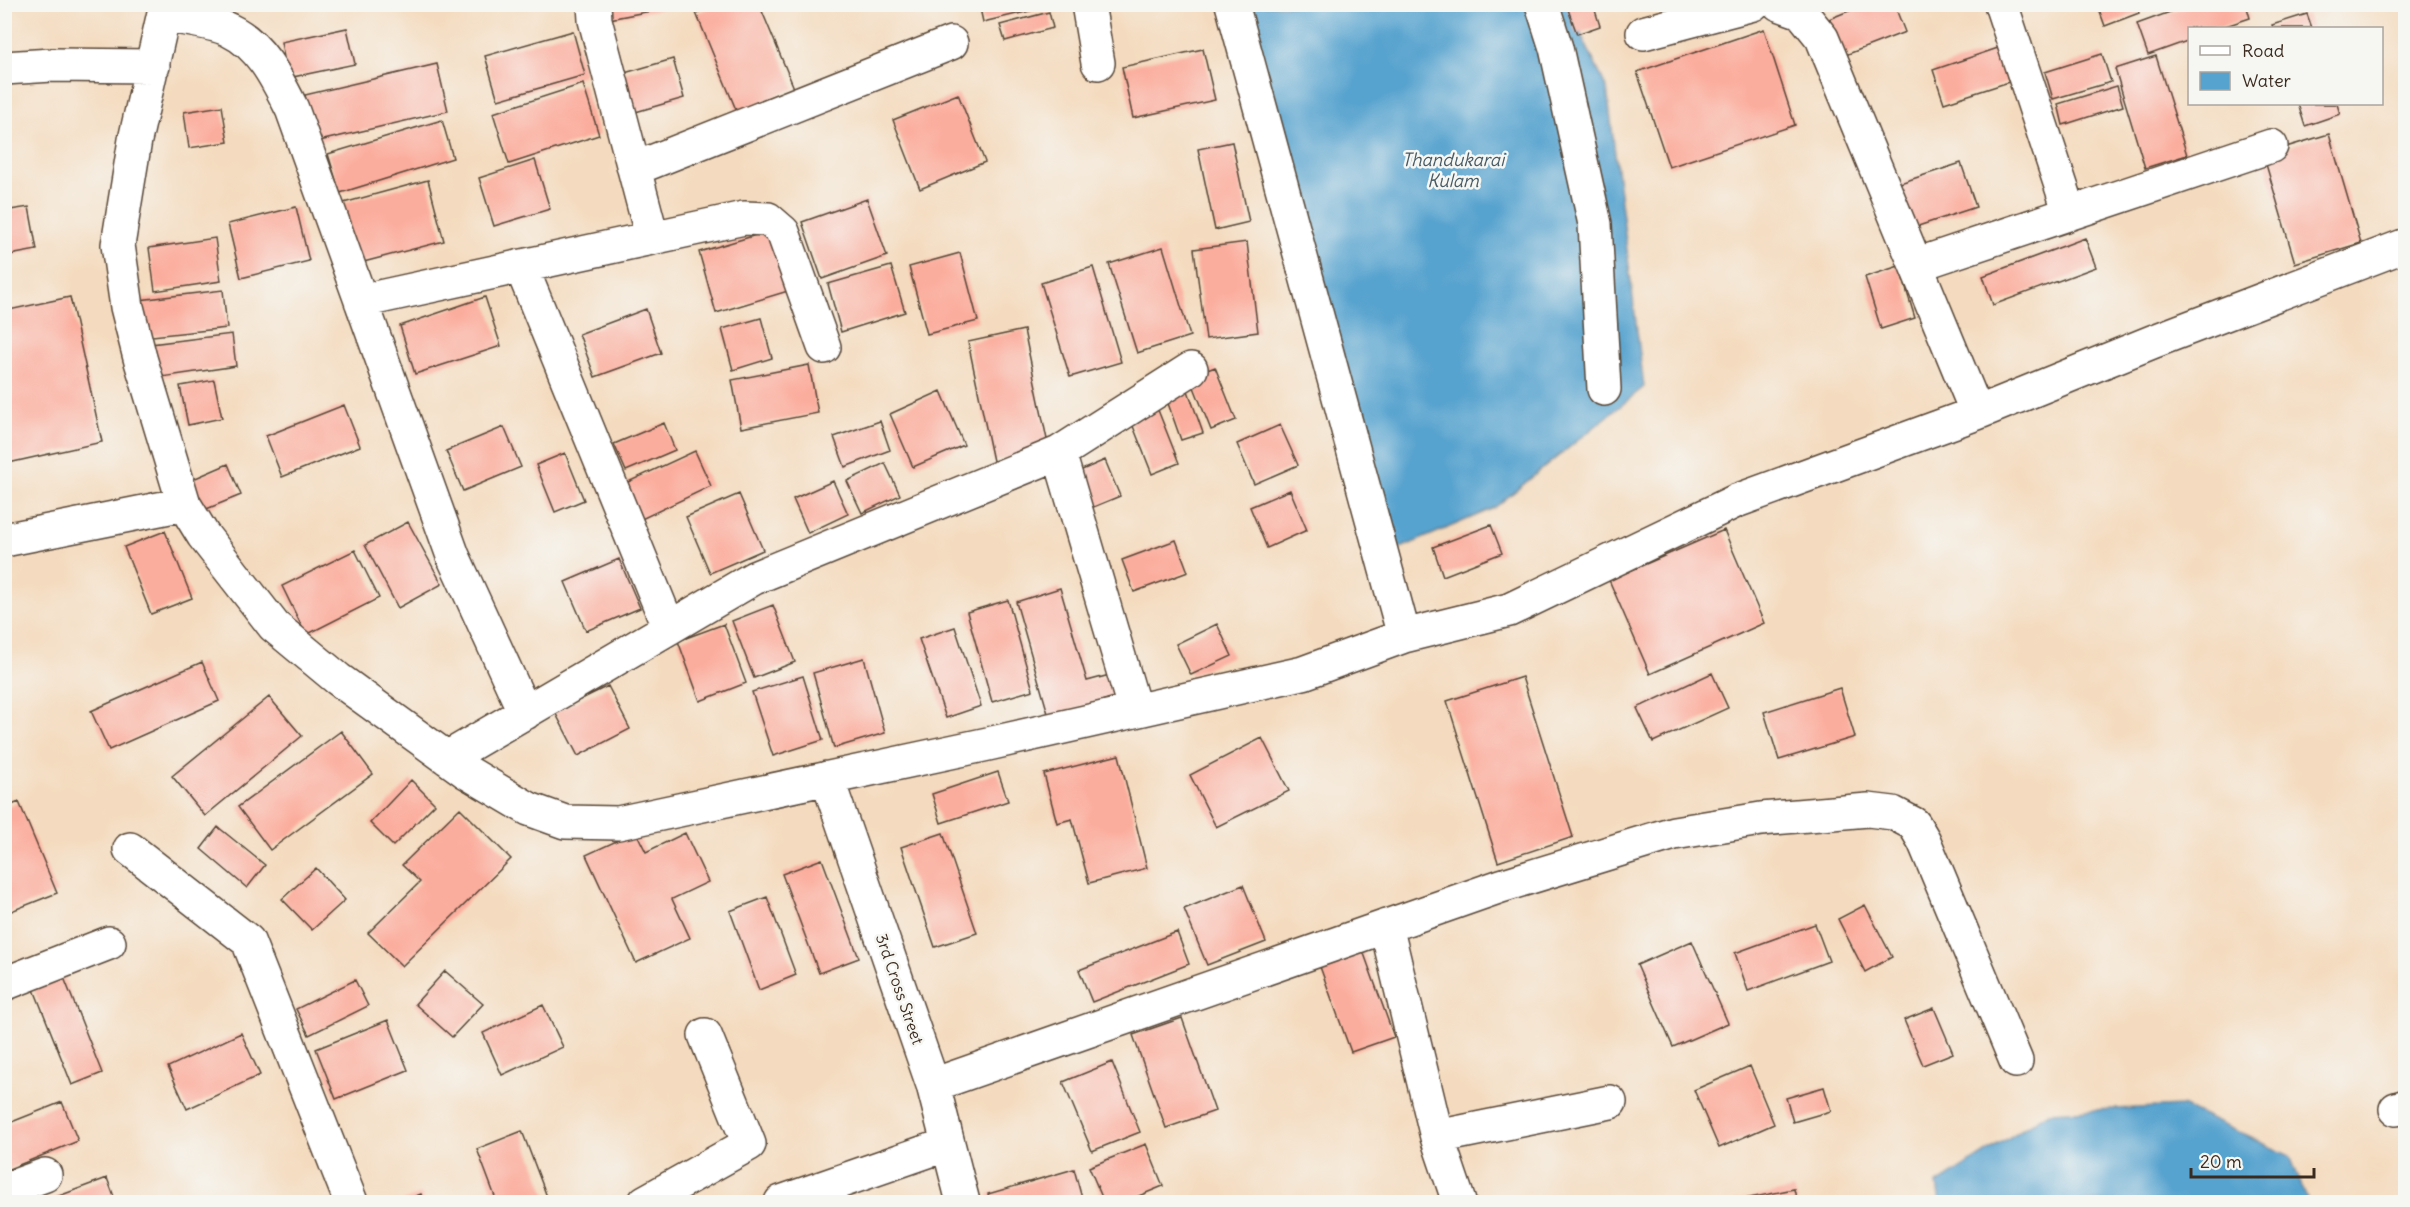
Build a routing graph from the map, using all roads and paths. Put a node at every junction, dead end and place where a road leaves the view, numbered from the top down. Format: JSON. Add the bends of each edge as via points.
{"nodes":[{"id":1,"x":594,"y":4,"type":"edge"},
{"id":2,"x":1088,"y":4,"type":"edge"},
{"id":3,"x":1232,"y":4,"type":"edge"},
{"id":4,"x":1542,"y":4,"type":"edge"},
{"id":5,"x":1753,"y":4,"type":"edge"},
{"id":6,"x":1779,"y":4,"type":"edge"},
{"id":7,"x":2001,"y":4,"type":"edge"},
{"id":8,"x":165,"y":10,"type":"edge"},
{"id":9,"x":1643,"y":33,"type":"dead end"},
{"id":10,"x":951,"y":43,"type":"dead end"},
{"id":11,"x":1098,"y":63,"type":"dead end"},
{"id":12,"x":153,"y":66,"type":"junction"},
{"id":13,"x":4,"y":68,"type":"edge"},
{"id":14,"x":2271,"y":146,"type":"dead end"},
{"id":15,"x":634,"y":169,"type":"junction"},
{"id":16,"x":2070,"y":213,"type":"junction"},
{"id":17,"x":652,"y":237,"type":"junction"},
{"id":18,"x":2406,"y":245,"type":"edge"},
{"id":19,"x":1916,"y":265,"type":"junction"},
{"id":20,"x":521,"y":266,"type":"junction"},
{"id":21,"x":362,"y":301,"type":"junction"},
{"id":22,"x":824,"y":346,"type":"dead end"},
{"id":23,"x":1191,"y":369,"type":"dead end"},
{"id":24,"x":1604,"y":389,"type":"dead end"},
{"id":25,"x":1977,"y":413,"type":"junction"},
{"id":26,"x":1059,"y":453,"type":"junction"},
{"id":27,"x":184,"y":504,"type":"junction"},
{"id":28,"x":4,"y":540,"type":"edge"},
{"id":29,"x":669,"y":628,"type":"junction"},
{"id":30,"x":1404,"y":636,"type":"junction"},
{"id":31,"x":1135,"y":711,"type":"junction"},
{"id":32,"x":525,"y":713,"type":"junction"},
{"id":33,"x":447,"y":758,"type":"junction"},
{"id":34,"x":827,"y":778,"type":"junction"},
{"id":35,"x":130,"y":849,"type":"dead end"},
{"id":36,"x":1386,"y":926,"type":"junction"},
{"id":37,"x":109,"y":944,"type":"dead end"},
{"id":38,"x":4,"y":984,"type":"edge"},
{"id":39,"x":705,"y":1035,"type":"dead end"},
{"id":40,"x":2016,"y":1061,"type":"dead end"},
{"id":41,"x":933,"y":1085,"type":"junction"},
{"id":42,"x":1610,"y":1102,"type":"dead end"},
{"id":43,"x":1437,"y":1137,"type":"junction"},
{"id":44,"x":948,"y":1144,"type":"junction"},
{"id":45,"x":45,"y":1175,"type":"dead end"},
{"id":46,"x":4,"y":1190,"type":"edge"},
{"id":47,"x":351,"y":1203,"type":"edge"},
{"id":48,"x":645,"y":1203,"type":"edge"},
{"id":49,"x":781,"y":1203,"type":"edge"},
{"id":50,"x":963,"y":1203,"type":"edge"},
{"id":51,"x":1459,"y":1203,"type":"edge"}],
"edges":[{"from":1,"to":15,"type":"street"},
{"from":2,"to":11,"type":"street"},
{"from":3,"to":30,"type":"street"},
{"from":4,"to":24,"type":"street","via":[[1556,48],[1595,224]]},
{"from":5,"to":9,"type":"street"},
{"from":6,"to":19,"type":"street","via":[[1801,12],[1822,38]]},
{"from":7,"to":16,"type":"street"},
{"from":8,"to":12,"type":"street"},
{"from":8,"to":21,"type":"street","via":[[228,29],[254,47],[272,70],[292,109]]},
{"from":10,"to":15,"type":"street"},
{"from":12,"to":13,"type":"street"},
{"from":12,"to":27,"type":"street","via":[[135,141],[118,245],[129,317]]},
{"from":14,"to":16,"type":"street"},
{"from":15,"to":17,"type":"street"},
{"from":16,"to":19,"type":"street"},
{"from":17,"to":20,"type":"street"},
{"from":17,"to":22,"type":"street","via":[[744,218],[768,219],[783,232]]},
{"from":18,"to":25,"type":"street"},
{"from":19,"to":25,"type":"street"},
{"from":20,"to":21,"type":"street"},
{"from":20,"to":29,"type":"street"},
{"from":21,"to":32,"type":"street","via":[[453,556]]},
{"from":23,"to":26,"type":"street"},
{"from":25,"to":30,"type":"street","via":[[1736,501],[1509,610]]},
{"from":26,"to":29,"type":"street","via":[[754,578]]},
{"from":26,"to":31,"type":"street"},
{"from":27,"to":28,"type":"street"},
{"from":27,"to":33,"type":"street","via":[[273,626]]},
{"from":29,"to":32,"type":"street"},
{"from":30,"to":31,"type":"street","via":[[1303,673]]},
{"from":31,"to":34,"type":"street"},
{"from":32,"to":33,"type":"street"},
{"from":33,"to":34,"type":"street","via":[[529,809],[565,822],[618,823]]},
{"from":34,"to":41,"type":"street","name":"3rd Cross Street"},
{"from":35,"to":47,"type":"street","via":[[248,941]]},
{"from":36,"to":40,"type":"street","via":[[1674,833],[1761,819],[1868,810],[1893,813],[1914,824],[1924,841]]},
{"from":36,"to":41,"type":"street"},
{"from":36,"to":43,"type":"street"},
{"from":37,"to":38,"type":"street"},
{"from":39,"to":48,"type":"street","via":[[749,1144]]},
{"from":41,"to":44,"type":"street","name":"3rd Cross Street"},
{"from":42,"to":43,"type":"street"},
{"from":43,"to":51,"type":"street"},
{"from":44,"to":49,"type":"street"},
{"from":44,"to":50,"type":"street","name":"3rd Cross Street"},
{"from":45,"to":46,"type":"street"}]}
